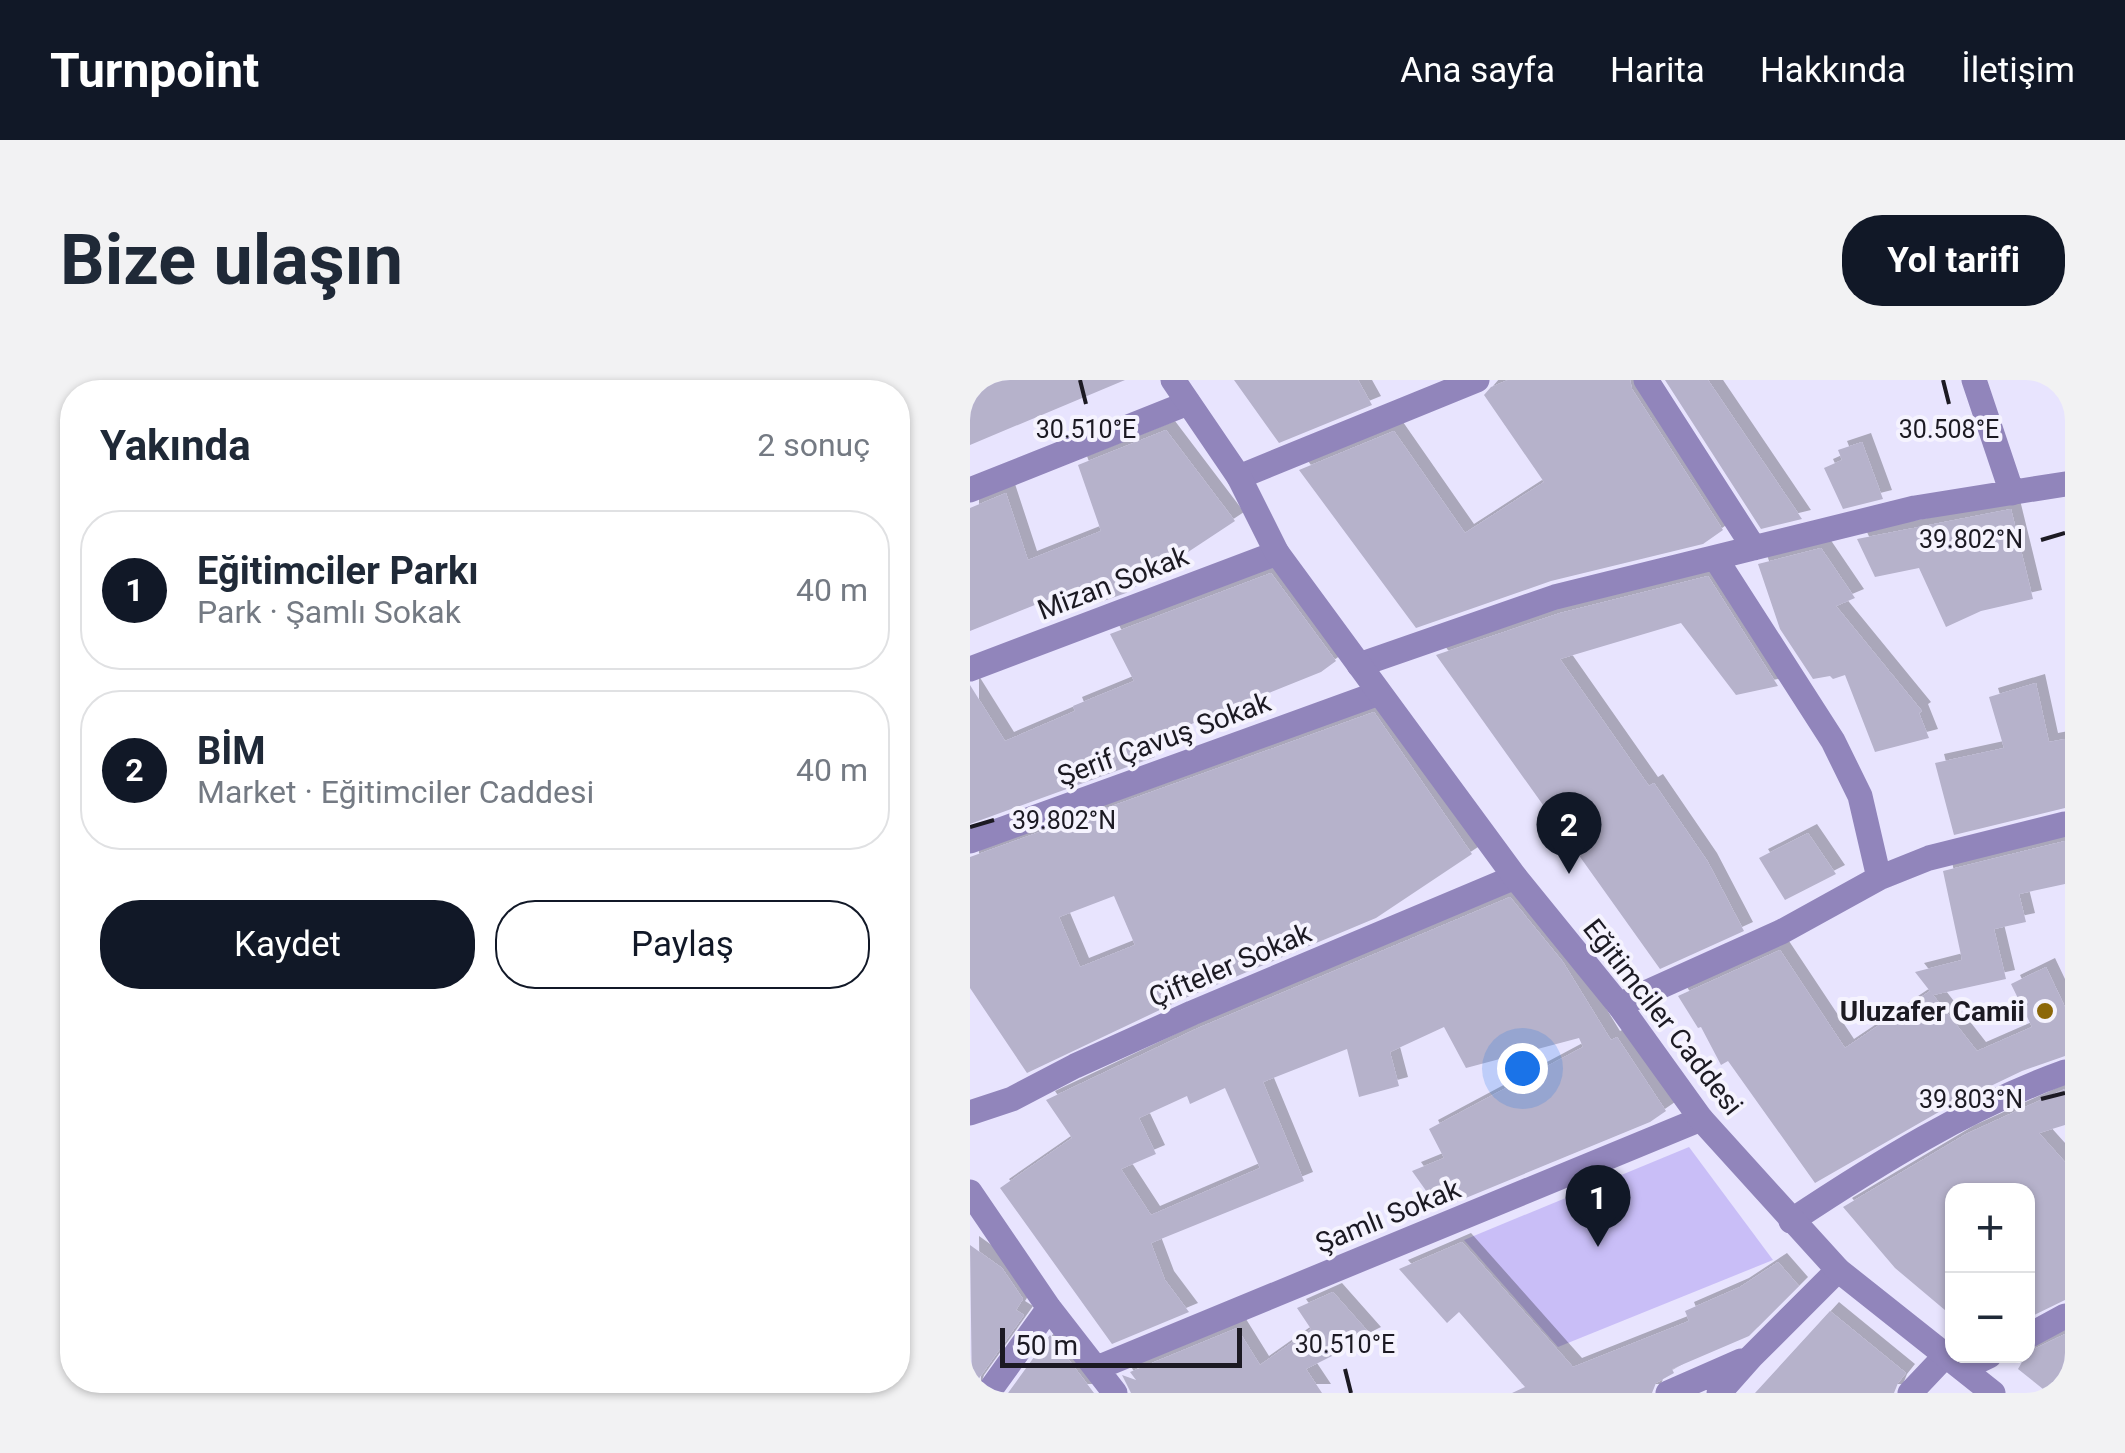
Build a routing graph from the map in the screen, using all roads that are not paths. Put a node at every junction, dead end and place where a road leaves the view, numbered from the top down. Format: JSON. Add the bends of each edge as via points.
{"nodes":[{"id":1,"x":1173,"y":380,"type":"edge"},
{"id":2,"x":1477,"y":380,"type":"edge"},
{"id":3,"x":1646,"y":380,"type":"edge"},
{"id":4,"x":1974,"y":380,"type":"edge"},
{"id":5,"x":1188,"y":403,"type":"junction"},
{"id":6,"x":1238,"y":477,"type":"junction"},
{"id":7,"x":2065,"y":484,"type":"edge"},
{"id":8,"x":970,"y":490,"type":"edge"},
{"id":9,"x":2012,"y":493,"type":"junction"},
{"id":10,"x":1754,"y":548,"type":"junction"},
{"id":11,"x":1278,"y":553,"type":"junction"},
{"id":12,"x":1716,"y":559,"type":"junction"},
{"id":13,"x":1359,"y":665,"type":"junction"},
{"id":14,"x":970,"y":669,"type":"edge"},
{"id":15,"x":1379,"y":693,"type":"junction"},
{"id":16,"x":2065,"y":824,"type":"edge"},
{"id":17,"x":970,"y":841,"type":"edge"},
{"id":18,"x":1515,"y":877,"type":"junction"},
{"id":19,"x":1879,"y":878,"type":"junction"},
{"id":20,"x":1619,"y":1005,"type":"junction"},
{"id":21,"x":2065,"y":1072,"type":"edge"},
{"id":22,"x":970,"y":1113,"type":"edge"},
{"id":23,"x":1701,"y":1119,"type":"junction"},
{"id":24,"x":970,"y":1192,"type":"edge"},
{"id":25,"x":1791,"y":1221,"type":"junction"},
{"id":26,"x":1838,"y":1270,"type":"junction"},
{"id":27,"x":1048,"y":1308,"type":"junction"},
{"id":28,"x":2065,"y":1316,"type":"edge"},
{"id":29,"x":2035,"y":1332,"type":"edge"},
{"id":30,"x":1945,"y":1354,"type":"edge"},
{"id":31,"x":1750,"y":1357,"type":"junction"},
{"id":32,"x":1954,"y":1363,"type":"edge"},
{"id":33,"x":1956,"y":1363,"type":"edge"},
{"id":34,"x":1098,"y":1368,"type":"junction"},
{"id":35,"x":988,"y":1393,"type":"edge"},
{"id":36,"x":1115,"y":1393,"type":"edge"},
{"id":37,"x":1668,"y":1393,"type":"edge"},
{"id":38,"x":1719,"y":1393,"type":"edge"},
{"id":39,"x":1910,"y":1393,"type":"edge"},
{"id":40,"x":1993,"y":1393,"type":"edge"}],
"edges":[{"from":1,"to":5,"type":"street","name":"Eğitimciler Caddesi"},
{"from":2,"to":6,"type":"street"},
{"from":3,"to":10,"type":"street"},
{"from":4,"to":9,"type":"street"},
{"from":5,"to":6,"type":"street","name":"Eğitimciler Caddesi"},
{"from":5,"to":8,"type":"street"},
{"from":6,"to":11,"type":"street","name":"Eğitimciler Caddesi"},
{"from":7,"to":9,"type":"street"},
{"from":9,"to":10,"type":"street","via":[[1915,508]]},
{"from":10,"to":12,"type":"street"},
{"from":11,"to":13,"type":"street","name":"Eğitimciler Caddesi"},
{"from":11,"to":14,"type":"street","name":"Mizan Sokak"},
{"from":12,"to":13,"type":"street","via":[[1555,598]]},
{"from":12,"to":19,"type":"street","via":[[1833,741],[1860,796]]},
{"from":13,"to":15,"type":"street","name":"Eğitimciler Caddesi"},
{"from":15,"to":17,"type":"street","name":"Şerif Çavuş Sokak"},
{"from":15,"to":18,"type":"street","name":"Eğitimciler Caddesi"},
{"from":16,"to":19,"type":"street"},
{"from":18,"to":20,"type":"street","name":"Eğitimciler Caddesi"},
{"from":18,"to":22,"type":"street","name":"Çifteler Sokak"},
{"from":19,"to":20,"type":"street","via":[[1780,932]]},
{"from":20,"to":23,"type":"street","name":"Eğitimciler Caddesi"},
{"from":21,"to":25,"type":"street","via":[[2019,1088],[1858,1176]]},
{"from":23,"to":25,"type":"street","name":"Eğitimciler Caddesi"},
{"from":23,"to":34,"type":"street","name":"Şamlı Sokak"},
{"from":24,"to":27,"type":"street"},
{"from":25,"to":26,"type":"street","name":"Eğitimciler Caddesi"},
{"from":26,"to":30,"type":"street","name":"Eğitimciler Caddesi"},
{"from":26,"to":31,"type":"street"},
{"from":27,"to":34,"type":"street"},
{"from":27,"to":35,"type":"street"},
{"from":28,"to":29,"type":"street"},
{"from":31,"to":37,"type":"street"},
{"from":31,"to":38,"type":"street"},
{"from":32,"to":39,"type":"street"},
{"from":33,"to":40,"type":"street","name":"Eğitimciler Caddesi"},
{"from":34,"to":36,"type":"street"}]}
